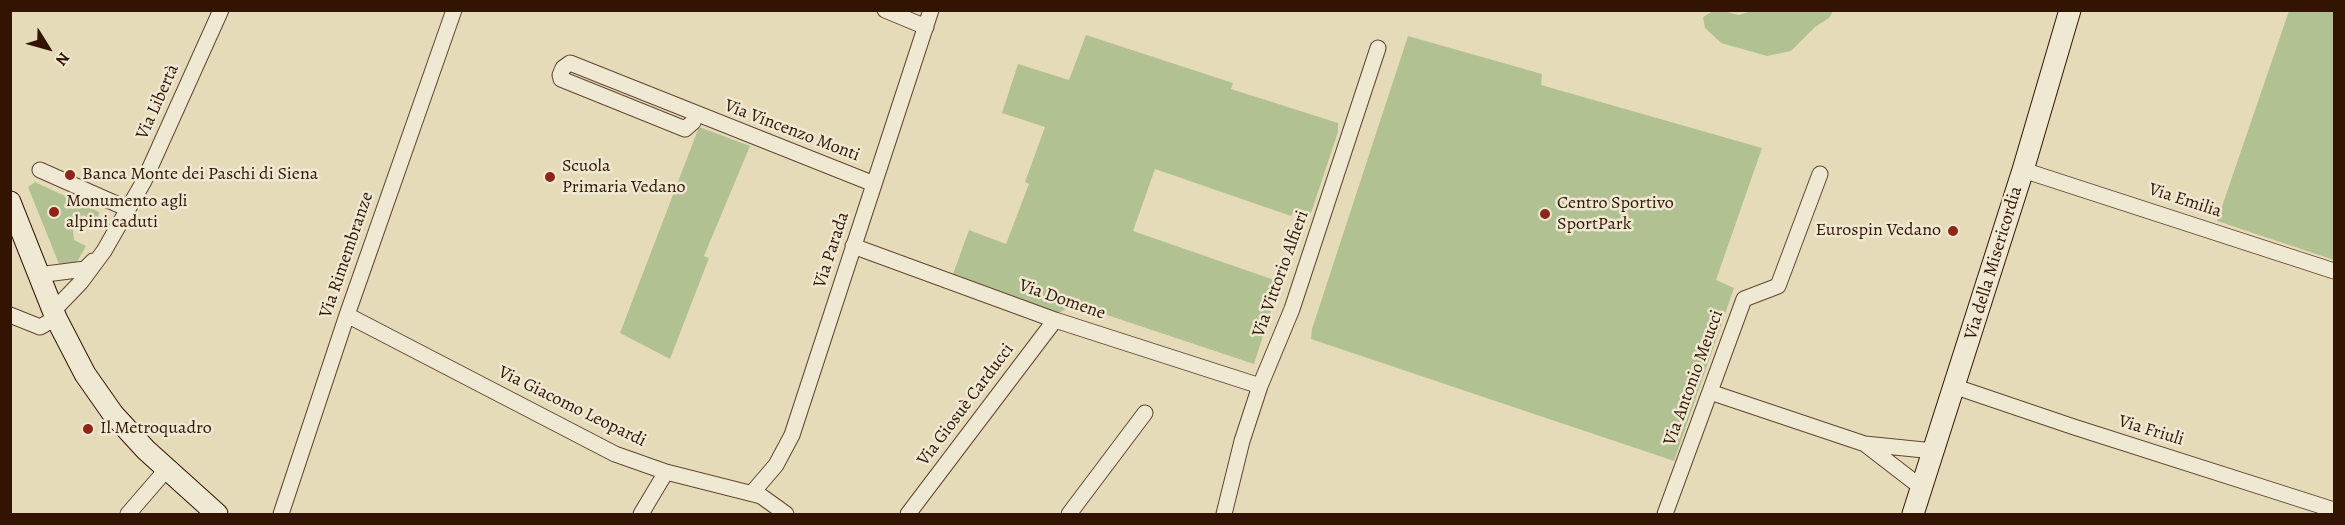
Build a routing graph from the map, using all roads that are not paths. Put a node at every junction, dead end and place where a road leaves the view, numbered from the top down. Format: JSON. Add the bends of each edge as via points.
{"nodes":[{"id":1,"x":221,"y":10,"type":"edge"},
{"id":2,"x":454,"y":10,"type":"edge"},
{"id":3,"x":885,"y":10,"type":"edge"},
{"id":4,"x":931,"y":10,"type":"edge"},
{"id":5,"x":2070,"y":10,"type":"edge"},
{"id":6,"x":926,"y":27,"type":"junction"},
{"id":7,"x":1378,"y":48,"type":"dead end"},
{"id":8,"x":696,"y":114,"type":"junction"},
{"id":9,"x":40,"y":170,"type":"dead end"},
{"id":10,"x":2023,"y":170,"type":"junction"},
{"id":11,"x":1820,"y":174,"type":"dead end"},
{"id":12,"x":874,"y":184,"type":"junction"},
{"id":13,"x":10,"y":202,"type":"edge"},
{"id":14,"x":128,"y":209,"type":"junction"},
{"id":15,"x":853,"y":246,"type":"junction"},
{"id":16,"x":104,"y":251,"type":"junction"},
{"id":17,"x":2334,"y":271,"type":"edge"},
{"id":18,"x":38,"y":275,"type":"junction"},
{"id":19,"x":54,"y":314,"type":"junction"},
{"id":20,"x":10,"y":315,"type":"edge"},
{"id":21,"x":347,"y":315,"type":"junction"},
{"id":22,"x":1055,"y":320,"type":"junction"},
{"id":23,"x":1260,"y":386,"type":"junction"},
{"id":24,"x":1956,"y":387,"type":"junction"},
{"id":25,"x":1710,"y":392,"type":"junction"},
{"id":26,"x":1145,"y":413,"type":"dead end"},
{"id":27,"x":1865,"y":444,"type":"junction"},
{"id":28,"x":1934,"y":451,"type":"junction"},
{"id":29,"x":166,"y":470,"type":"junction"},
{"id":30,"x":666,"y":472,"type":"junction"},
{"id":31,"x":1922,"y":488,"type":"junction"},
{"id":32,"x":752,"y":493,"type":"junction"},
{"id":33,"x":2334,"y":510,"type":"edge"},
{"id":34,"x":128,"y":514,"type":"edge"},
{"id":35,"x":217,"y":514,"type":"edge"},
{"id":36,"x":281,"y":514,"type":"edge"},
{"id":37,"x":641,"y":514,"type":"edge"},
{"id":38,"x":786,"y":514,"type":"edge"},
{"id":39,"x":908,"y":514,"type":"edge"},
{"id":40,"x":1069,"y":514,"type":"edge"},
{"id":41,"x":1224,"y":514,"type":"edge"},
{"id":42,"x":1665,"y":514,"type":"edge"},
{"id":43,"x":1913,"y":514,"type":"edge"}],
"edges":[{"from":1,"to":14,"type":"street","name":"Via Libertà"},
{"from":2,"to":21,"type":"street","name":"Via Rimembranze"},
{"from":3,"to":6,"type":"street"},
{"from":4,"to":6,"type":"street","name":"Via Parada"},
{"from":5,"to":10,"type":"street","name":"Via della Misericordia"},
{"from":6,"to":12,"type":"street","name":"Via Parada"},
{"from":7,"to":23,"type":"street","name":"Via Vittorio Alfieri","via":[[1292,309]]},
{"from":8,"to":8,"type":"street","name":"Via Vincenzo Monti","via":[[570,63],[563,68],[561,79],[685,129]]},
{"from":8,"to":12,"type":"street","name":"Via Vincenzo Monti"},
{"from":9,"to":14,"type":"street"},
{"from":10,"to":17,"type":"street","name":"Via Emilia"},
{"from":10,"to":24,"type":"street","name":"Via della Misericordia"},
{"from":11,"to":25,"type":"street","name":"Via Antonio Meucci","via":[[1778,286],[1744,299]]},
{"from":12,"to":15,"type":"street","name":"Via Parada"},
{"from":13,"to":18,"type":"street"},
{"from":14,"to":16,"type":"street","name":"Via Libertà"},
{"from":15,"to":22,"type":"street","name":"Via Domene"},
{"from":15,"to":32,"type":"street","name":"Via Parada","via":[[792,435],[776,465]]},
{"from":16,"to":18,"type":"street","name":"Via Libertà","via":[[85,269]]},
{"from":16,"to":19,"type":"street","name":"Via Libertà"},
{"from":18,"to":19,"type":"street"},
{"from":19,"to":20,"type":"street","via":[[40,327]]},
{"from":19,"to":29,"type":"street","via":[[78,364],[106,405]]},
{"from":21,"to":30,"type":"street","name":"Via Giacomo Leopardi","via":[[615,454]]},
{"from":21,"to":36,"type":"street","name":"Via Rimembranze"},
{"from":22,"to":23,"type":"street","name":"Via Domene"},
{"from":22,"to":39,"type":"street","name":"Via Giosuè Carducci"},
{"from":23,"to":41,"type":"street","name":"Via Vittorio Alfieri"},
{"from":24,"to":28,"type":"street","name":"Via della Misericordia"},
{"from":24,"to":33,"type":"street","name":"Via Friuli"},
{"from":25,"to":27,"type":"street"},
{"from":25,"to":42,"type":"street","name":"Via Antonio Meucci"},
{"from":26,"to":40,"type":"street"},
{"from":27,"to":28,"type":"street"},
{"from":27,"to":31,"type":"street"},
{"from":28,"to":31,"type":"street","name":"Via della Misericordia"},
{"from":29,"to":34,"type":"street"},
{"from":29,"to":35,"type":"street"},
{"from":30,"to":32,"type":"street","name":"Via Giacomo Leopardi"},
{"from":30,"to":37,"type":"street"},
{"from":31,"to":43,"type":"street","name":"Via della Misericordia"},
{"from":32,"to":38,"type":"street","name":"Via Giacomo Leopardi"}]}
